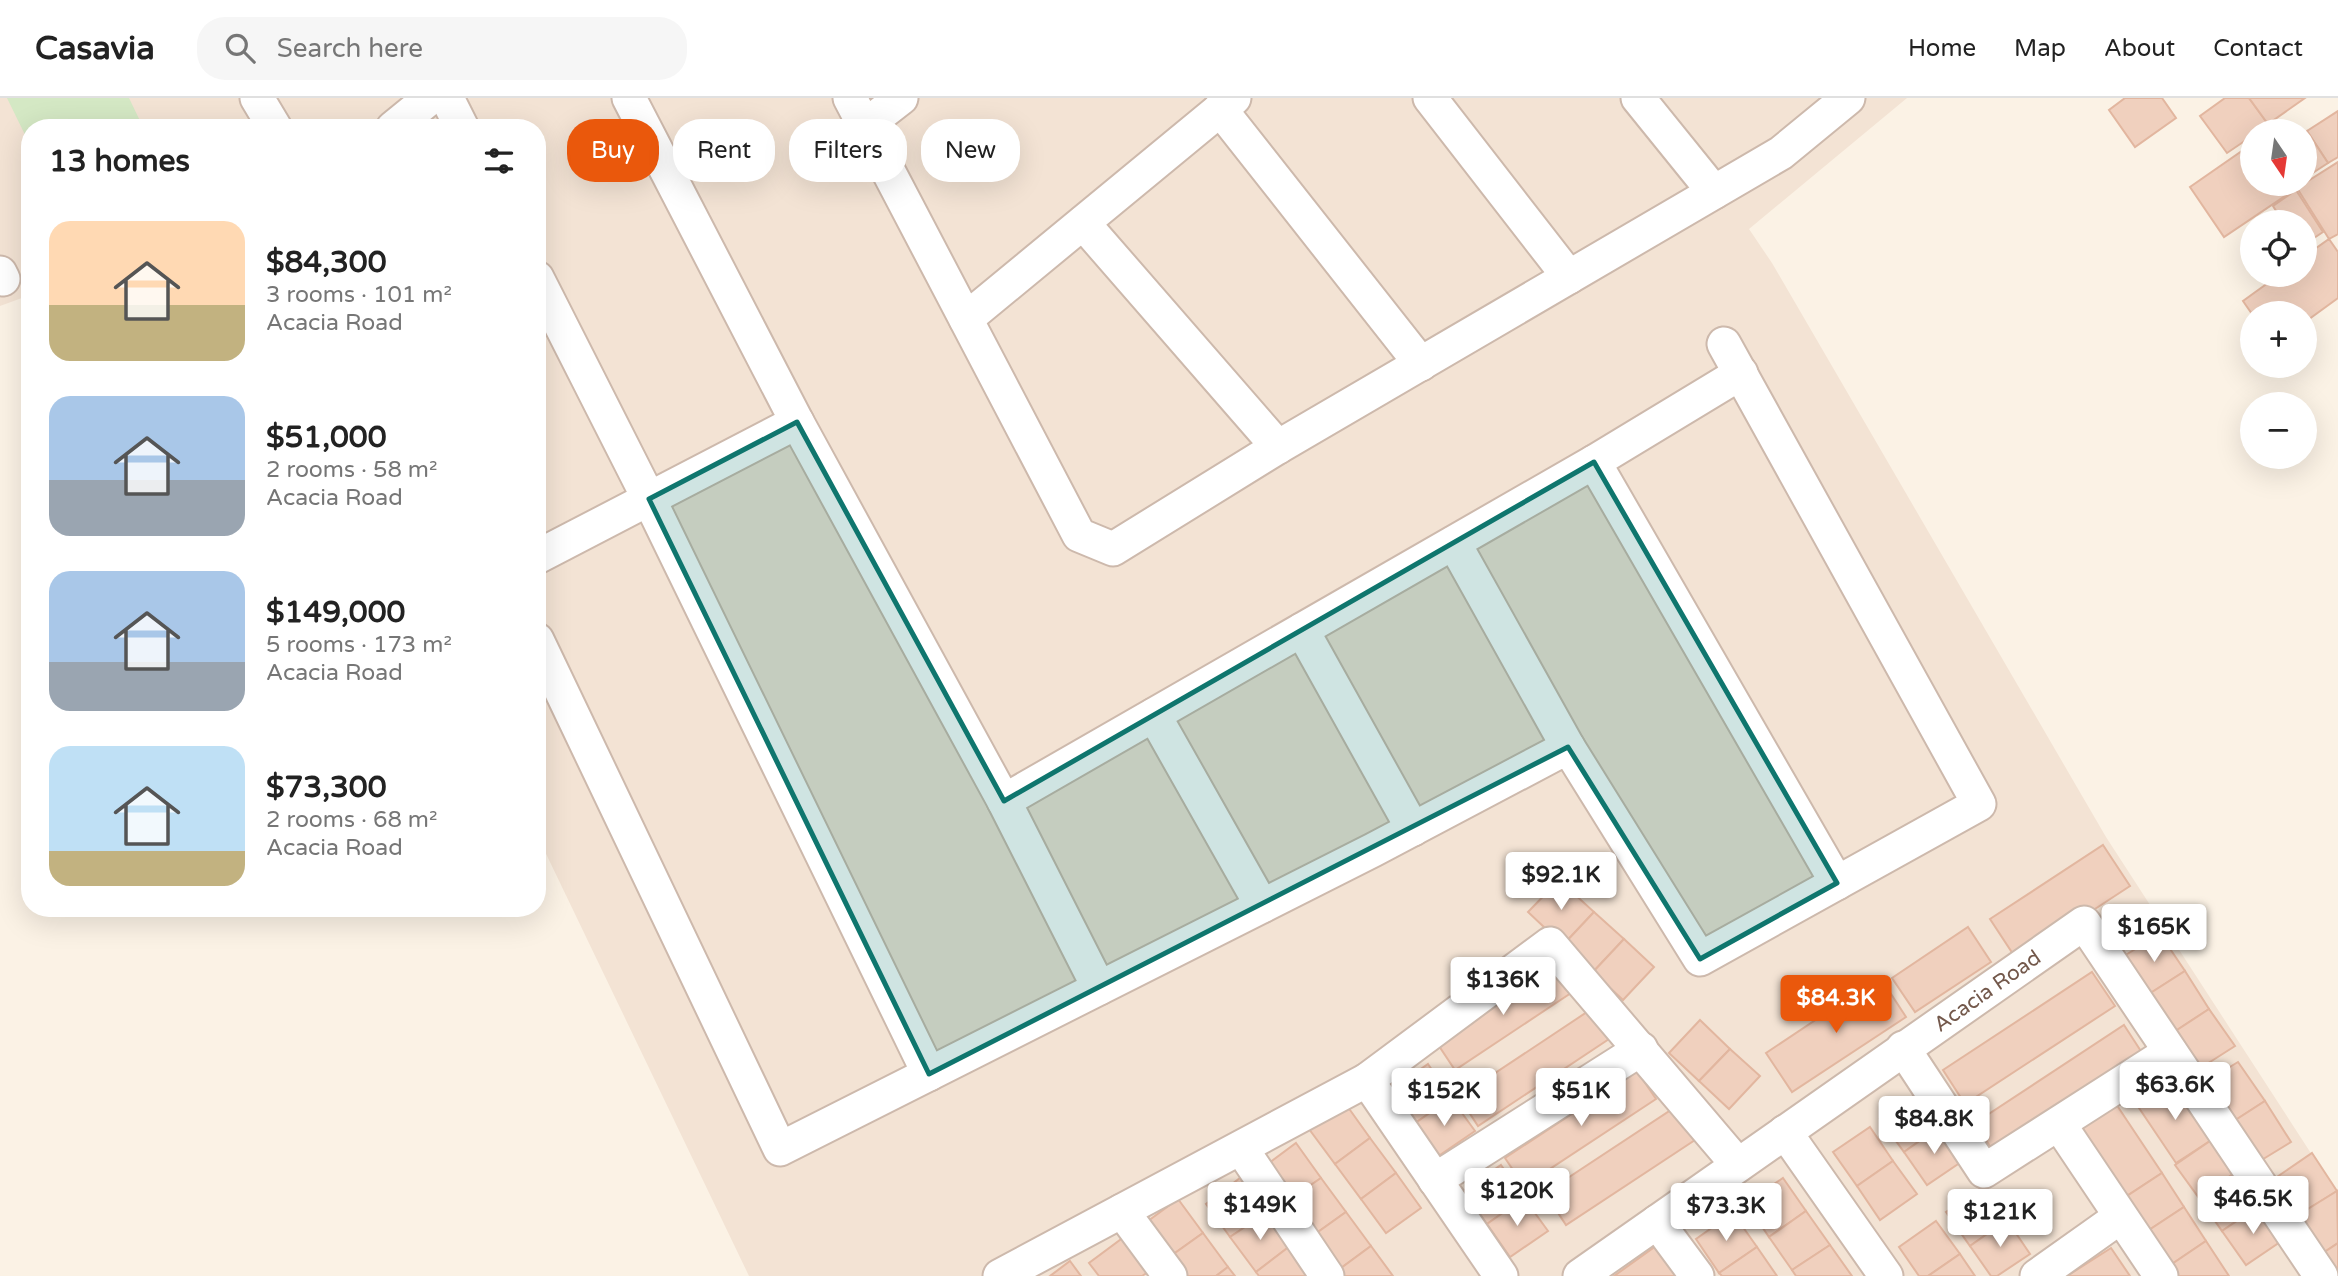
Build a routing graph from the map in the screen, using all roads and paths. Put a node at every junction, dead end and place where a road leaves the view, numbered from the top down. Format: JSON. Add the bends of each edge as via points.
{"nodes":[{"id":1,"x":257,"y":98,"type":"edge"},
{"id":2,"x":430,"y":98,"type":"edge"},
{"id":3,"x":447,"y":98,"type":"edge"},
{"id":4,"x":629,"y":98,"type":"edge"},
{"id":5,"x":901,"y":98,"type":"edge"},
{"id":6,"x":1430,"y":98,"type":"edge"},
{"id":7,"x":1638,"y":98,"type":"edge"},
{"id":8,"x":1848,"y":98,"type":"edge"},
{"id":9,"x":1227,"y":104,"type":"edge"},
{"id":10,"x":858,"y":112,"type":"edge"},
{"id":11,"x":270,"y":119,"type":"edge"},
{"id":12,"x":404,"y":119,"type":"edge"},
{"id":13,"x":457,"y":119,"type":"edge"},
{"id":14,"x":1714,"y":192,"type":"junction"},
{"id":15,"x":1083,"y":223,"type":"junction"},
{"id":16,"x":1569,"y":277,"type":"junction"},
{"id":17,"x":546,"y":296,"type":"edge"},
{"id":18,"x":966,"y":319,"type":"junction"},
{"id":19,"x":1724,"y":344,"type":"dead end"},
{"id":20,"x":1421,"y":364,"type":"junction"},
{"id":21,"x":1741,"y":373,"type":"junction"},
{"id":22,"x":797,"y":422,"type":"junction"},
{"id":23,"x":1278,"y":447,"type":"junction"},
{"id":24,"x":1594,"y":462,"type":"junction"},
{"id":25,"x":649,"y":499,"type":"junction"},
{"id":26,"x":1454,"y":543,"type":"junction"},
{"id":27,"x":546,"y":552,"type":"edge"},
{"id":28,"x":1301,"y":630,"type":"junction"},
{"id":29,"x":546,"y":659,"type":"edge"},
{"id":30,"x":1154,"y":715,"type":"junction"},
{"id":31,"x":1568,"y":747,"type":"junction"},
{"id":32,"x":1004,"y":801,"type":"junction"},
{"id":33,"x":1413,"y":829,"type":"junction"},
{"id":34,"x":1837,"y":883,"type":"junction"},
{"id":35,"x":1262,"y":906,"type":"junction"},
{"id":36,"x":1099,"y":988,"type":"junction"},
{"id":37,"x":1903,"y":1048,"type":"junction"},
{"id":38,"x":1641,"y":1049,"type":"junction"},
{"id":39,"x":2170,"y":1052,"type":"junction"},
{"id":40,"x":929,"y":1074,"type":"junction"},
{"id":41,"x":1367,"y":1080,"type":"junction"},
{"id":42,"x":2059,"y":1124,"type":"junction"},
{"id":43,"x":1785,"y":1132,"type":"junction"},
{"id":44,"x":1241,"y":1148,"type":"junction"},
{"id":45,"x":1738,"y":1165,"type":"junction"},
{"id":46,"x":1435,"y":1180,"type":"junction"},
{"id":47,"x":1122,"y":1211,"type":"junction"},
{"id":48,"x":2120,"y":1217,"type":"junction"},
{"id":49,"x":1657,"y":1222,"type":"junction"},
{"id":50,"x":2309,"y":1272,"type":"edge"},
{"id":51,"x":1011,"y":1274,"type":"edge"},
{"id":52,"x":1170,"y":1276,"type":"edge"},
{"id":53,"x":1327,"y":1276,"type":"edge"},
{"id":54,"x":1501,"y":1276,"type":"edge"},
{"id":55,"x":1580,"y":1276,"type":"edge"},
{"id":56,"x":1697,"y":1276,"type":"edge"},
{"id":57,"x":1886,"y":1276,"type":"edge"},
{"id":58,"x":2037,"y":1276,"type":"edge"},
{"id":59,"x":2161,"y":1276,"type":"edge"}],
"edges":[{"from":1,"to":11,"type":"street"},
{"from":2,"to":12,"type":"street"},
{"from":3,"to":13,"type":"street"},
{"from":4,"to":22,"type":"street"},
{"from":5,"to":10,"type":"street"},
{"from":6,"to":16,"type":"street"},
{"from":7,"to":14,"type":"street"},
{"from":8,"to":14,"type":"street","via":[[1781,153]]},
{"from":9,"to":15,"type":"street"},
{"from":9,"to":20,"type":"street"},
{"from":10,"to":18,"type":"street"},
{"from":14,"to":16,"type":"street"},
{"from":15,"to":18,"type":"street"},
{"from":15,"to":23,"type":"street"},
{"from":16,"to":20,"type":"street"},
{"from":17,"to":25,"type":"street"},
{"from":18,"to":23,"type":"street","via":[[1079,535],[1113,549]]},
{"from":19,"to":21,"type":"street"},
{"from":20,"to":23,"type":"street"},
{"from":21,"to":24,"type":"street"},
{"from":21,"to":34,"type":"street","via":[[1979,804]]},
{"from":22,"to":25,"type":"street"},
{"from":22,"to":32,"type":"street"},
{"from":24,"to":26,"type":"street"},
{"from":24,"to":34,"type":"street"},
{"from":25,"to":27,"type":"street"},
{"from":25,"to":40,"type":"street"},
{"from":26,"to":28,"type":"street"},
{"from":26,"to":31,"type":"street"},
{"from":28,"to":30,"type":"street"},
{"from":28,"to":33,"type":"street"},
{"from":29,"to":40,"type":"street","via":[[780,1149]]},
{"from":30,"to":32,"type":"street"},
{"from":30,"to":35,"type":"street"},
{"from":31,"to":33,"type":"street"},
{"from":31,"to":34,"type":"street","via":[[1700,959]]},
{"from":32,"to":36,"type":"street"},
{"from":33,"to":35,"type":"street"},
{"from":35,"to":36,"type":"street"},
{"from":36,"to":40,"type":"street"},
{"from":37,"to":39,"type":"street","name":"Acacia Road","via":[[2084,923]]},
{"from":37,"to":42,"type":"street","via":[[1984,1171]]},
{"from":37,"to":43,"type":"street","name":"Acacia Road"},
{"from":38,"to":41,"type":"street","via":[[1550,944]]},
{"from":38,"to":45,"type":"street"},
{"from":38,"to":46,"type":"street"},
{"from":39,"to":42,"type":"street"},
{"from":39,"to":50,"type":"street"},
{"from":41,"to":44,"type":"street"},
{"from":41,"to":46,"type":"street"},
{"from":42,"to":48,"type":"street"},
{"from":43,"to":45,"type":"street","name":"Acacia Road"},
{"from":43,"to":57,"type":"street"},
{"from":44,"to":47,"type":"street"},
{"from":44,"to":53,"type":"street"},
{"from":45,"to":49,"type":"street","name":"Acacia Road"},
{"from":46,"to":54,"type":"street"},
{"from":47,"to":51,"type":"street"},
{"from":47,"to":52,"type":"street"},
{"from":48,"to":58,"type":"street"},
{"from":48,"to":59,"type":"street"},
{"from":49,"to":55,"type":"street","name":"Acacia Road"},
{"from":49,"to":56,"type":"street"}]}
